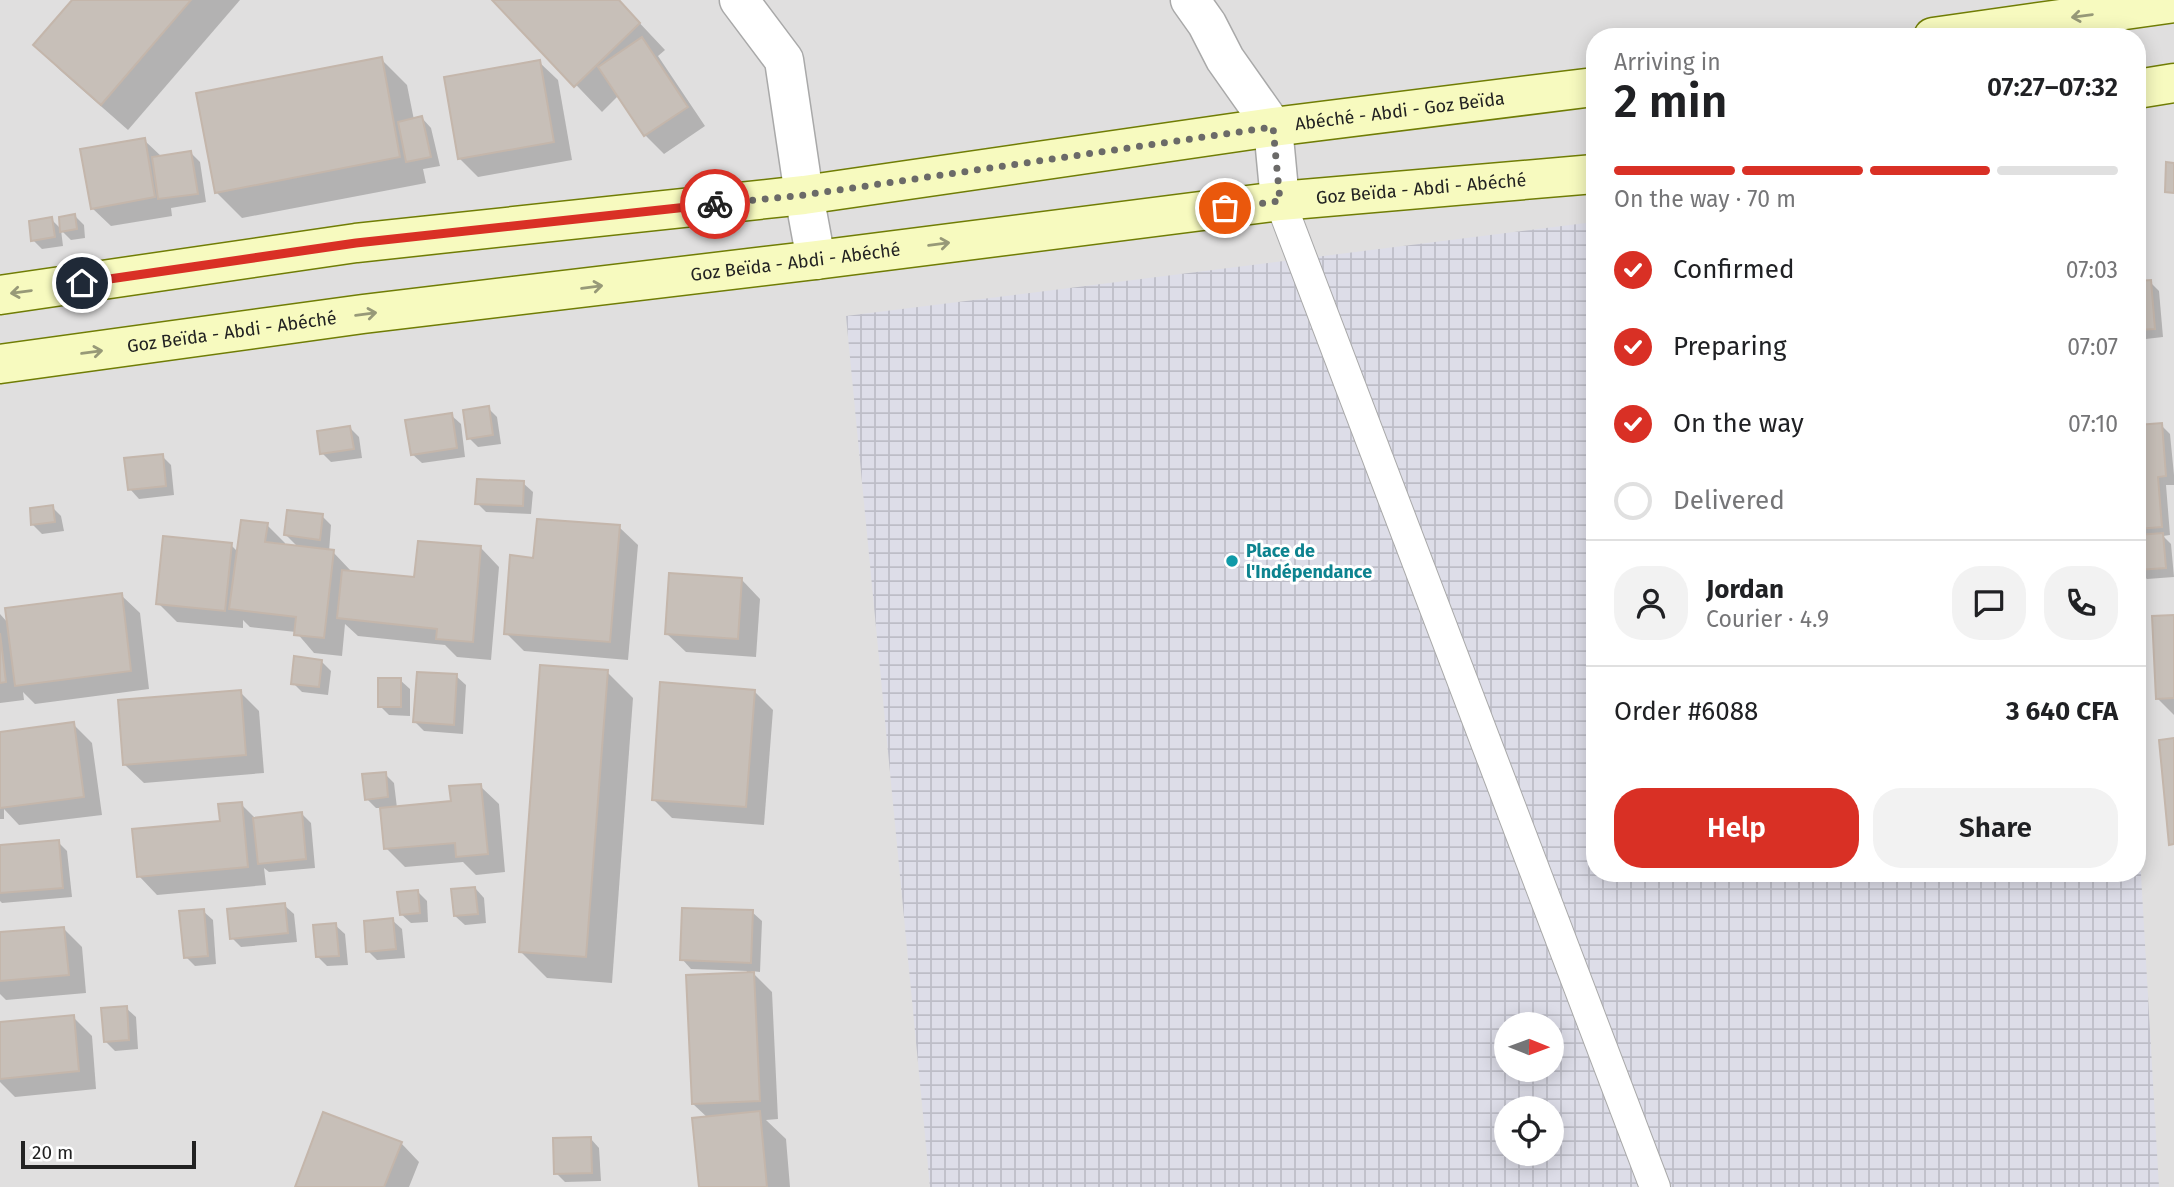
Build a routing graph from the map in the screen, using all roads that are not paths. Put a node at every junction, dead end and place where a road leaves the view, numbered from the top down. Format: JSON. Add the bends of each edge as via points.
{"nodes":[{"id":1,"x":739,"y":0,"type":"edge"},
{"id":2,"x":1191,"y":0,"type":"edge"},
{"id":3,"x":2174,"y":3,"type":"edge"},
{"id":4,"x":1997,"y":28,"type":"edge"},
{"id":5,"x":2174,"y":83,"type":"edge"},
{"id":6,"x":1586,"y":88,"type":"edge"},
{"id":7,"x":2146,"y":88,"type":"edge"},
{"id":8,"x":1273,"y":127,"type":"junction"},
{"id":9,"x":1586,"y":175,"type":"edge"},
{"id":10,"x":804,"y":195,"type":"junction"},
{"id":11,"x":1280,"y":201,"type":"junction"},
{"id":12,"x":816,"y":260,"type":"junction"},
{"id":13,"x":0,"y":295,"type":"edge"},
{"id":14,"x":0,"y":365,"type":"edge"},
{"id":15,"x":1655,"y":1187,"type":"edge"}],
"edges":[{"from":1,"to":10,"type":"street","via":[[784,60]]},
{"from":2,"to":8,"type":"street"},
{"from":3,"to":4,"type":"main road","one_way":true},
{"from":5,"to":7,"type":"main road"},
{"from":6,"to":8,"type":"main road","name":"Abéché - Abdi - Goz Beïda"},
{"from":8,"to":10,"type":"main road","name":"Abéché - Abdi - Goz Beïda"},
{"from":8,"to":11,"type":"street"},
{"from":9,"to":11,"type":"main road","name":"Goz Beïda - Abdi - Abéché"},
{"from":10,"to":12,"type":"street"},
{"from":10,"to":13,"type":"main road","name":"Abéché - Abdi - Goz Beïda","one_way":true,"via":[[356,243]]},
{"from":12,"to":11,"type":"main road","name":"Goz Beïda - Abdi - Abéché","one_way":true},
{"from":11,"to":15,"type":"lane"},
{"from":14,"to":12,"type":"main road","name":"Goz Beïda - Abdi - Abéché","one_way":true}]}
